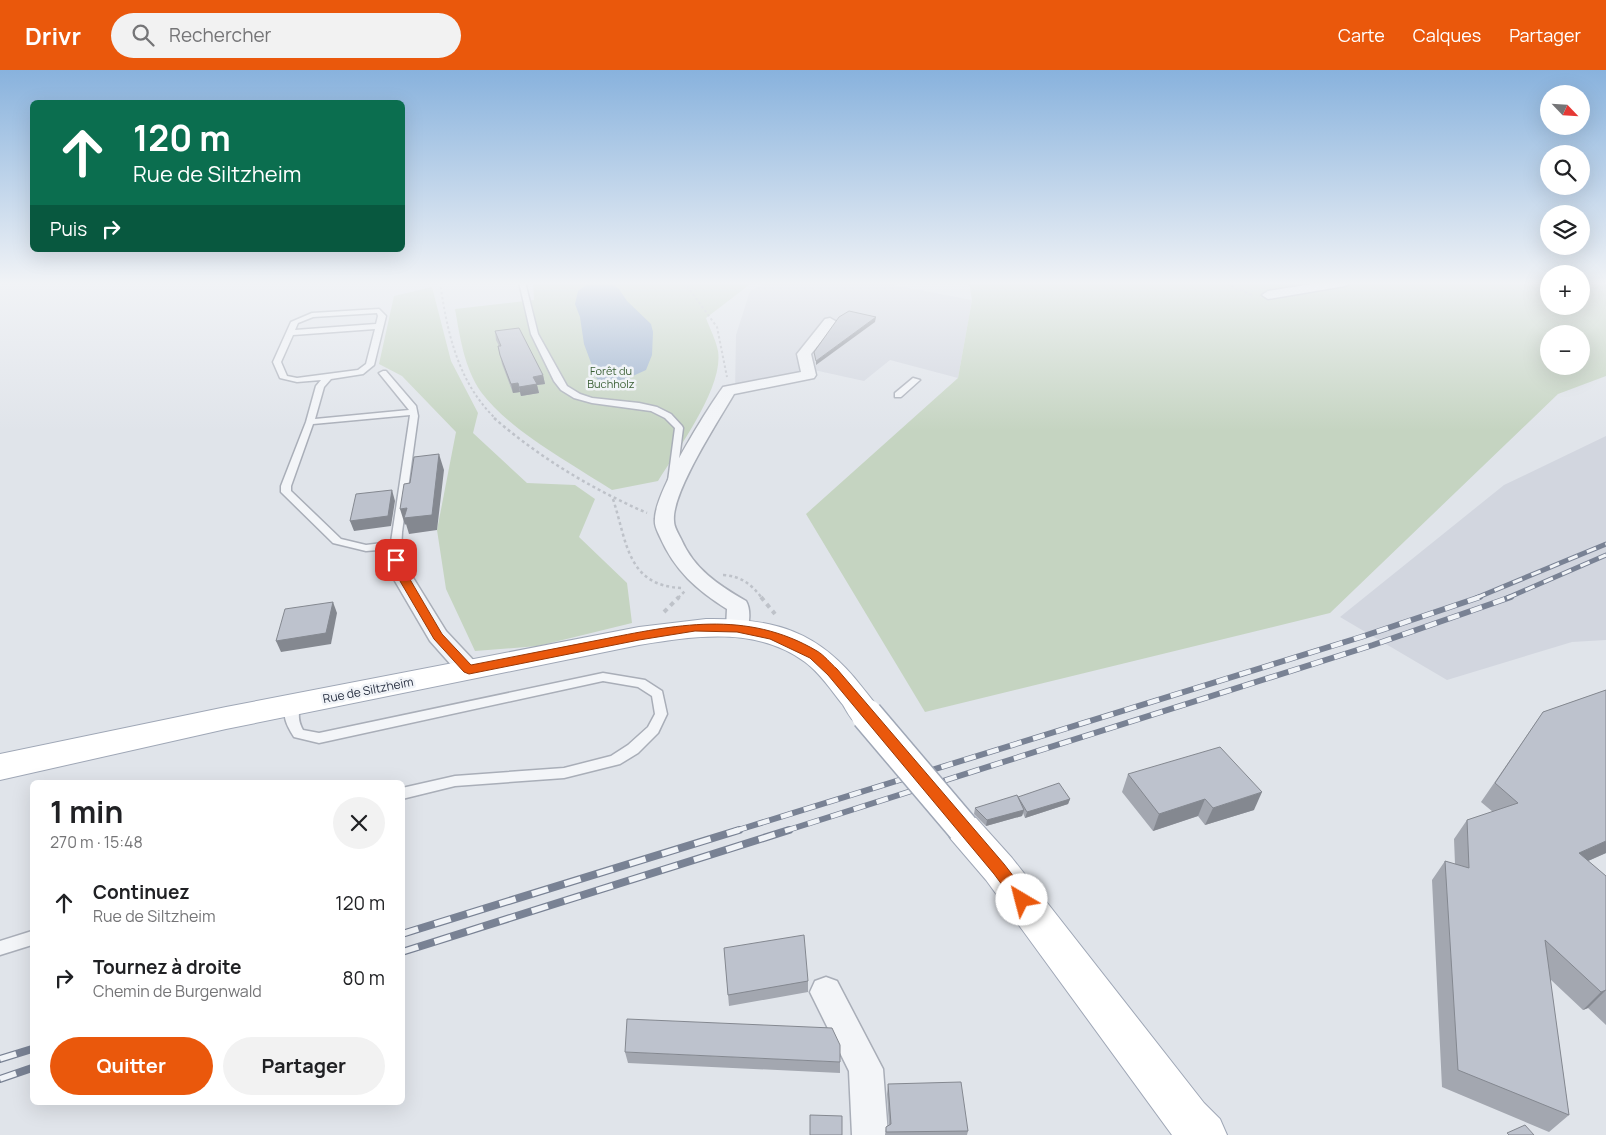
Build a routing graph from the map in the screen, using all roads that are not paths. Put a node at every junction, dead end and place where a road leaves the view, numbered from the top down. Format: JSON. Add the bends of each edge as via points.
{"nodes":[{"id":1,"x":307,"y":332,"type":"edge"},
{"id":2,"x":379,"y":332,"type":"edge"},
{"id":3,"x":534,"y":332,"type":"edge"},
{"id":4,"x":822,"y":332,"type":"edge"},
{"id":5,"x":290,"y":333,"type":"joint"},
{"id":6,"x":384,"y":373,"type":"dead end"},
{"id":7,"x":328,"y":377,"type":"junction"},
{"id":8,"x":916,"y":380,"type":"dead end"},
{"id":9,"x":898,"y":395,"type":"dead end"},
{"id":10,"x":414,"y":412,"type":"junction"},
{"id":11,"x":310,"y":422,"type":"junction"},
{"id":12,"x":672,"y":490,"type":"junction"},
{"id":13,"x":396,"y":552,"type":"junction"},
{"id":14,"x":737,"y":628,"type":"junction"},
{"id":15,"x":469,"y":670,"type":"junction"},
{"id":16,"x":292,"y":704,"type":"junction"},
{"id":17,"x":0,"y":767,"type":"edge"},
{"id":18,"x":405,"y":793,"type":"edge"},
{"id":19,"x":30,"y":939,"type":"edge"},
{"id":20,"x":0,"y":948,"type":"edge"},
{"id":21,"x":826,"y":992,"type":"dead end"},
{"id":22,"x":1196,"y":1130,"type":"edge"},
{"id":23,"x":870,"y":1135,"type":"edge"}],
"edges":[{"from":1,"to":5,"type":"lane"},
{"from":2,"to":7,"type":"lane","via":[[367,368]]},
{"from":3,"to":12,"type":"lane","via":[[562,387],[578,397],[634,404],[671,417],[678,428]]},
{"from":4,"to":12,"type":"street","via":[[804,354],[809,375],[728,390]]},
{"from":5,"to":7,"type":"lane","via":[[277,362],[284,378]]},
{"from":6,"to":10,"type":"lane"},
{"from":7,"to":11,"type":"lane","via":[[320,386]]},
{"from":8,"to":9,"type":"lane"},
{"from":10,"to":11,"type":"lane"},
{"from":10,"to":13,"type":"lane"},
{"from":11,"to":13,"type":"lane","via":[[286,492],[337,542]]},
{"from":12,"to":14,"type":"street","via":[[664,520],[678,556],[702,583],[738,606]]},
{"from":13,"to":15,"type":"street","via":[[402,576],[438,636]]},
{"from":14,"to":15,"type":"main road","name":"Rue de Siltzheim","via":[[695,627],[668,631]]},
{"from":14,"to":22,"type":"main road","name":"Rue de Siltzheim","bridge":true,"via":[[774,636],[814,655],[832,672],[999,869]]},
{"from":15,"to":16,"type":"main road","name":"Rue de Siltzheim"},
{"from":16,"to":17,"type":"main road","name":"Rue de Siltzheim"},
{"from":16,"to":18,"type":"lane","via":[[291,721],[299,734],[319,738],[603,677],[640,683],[658,694],[661,714],[653,730],[633,749],[615,760],[564,773],[455,782]]},
{"from":19,"to":20,"type":"lane"},
{"from":21,"to":23,"type":"street","via":[[866,1069]]}]}
